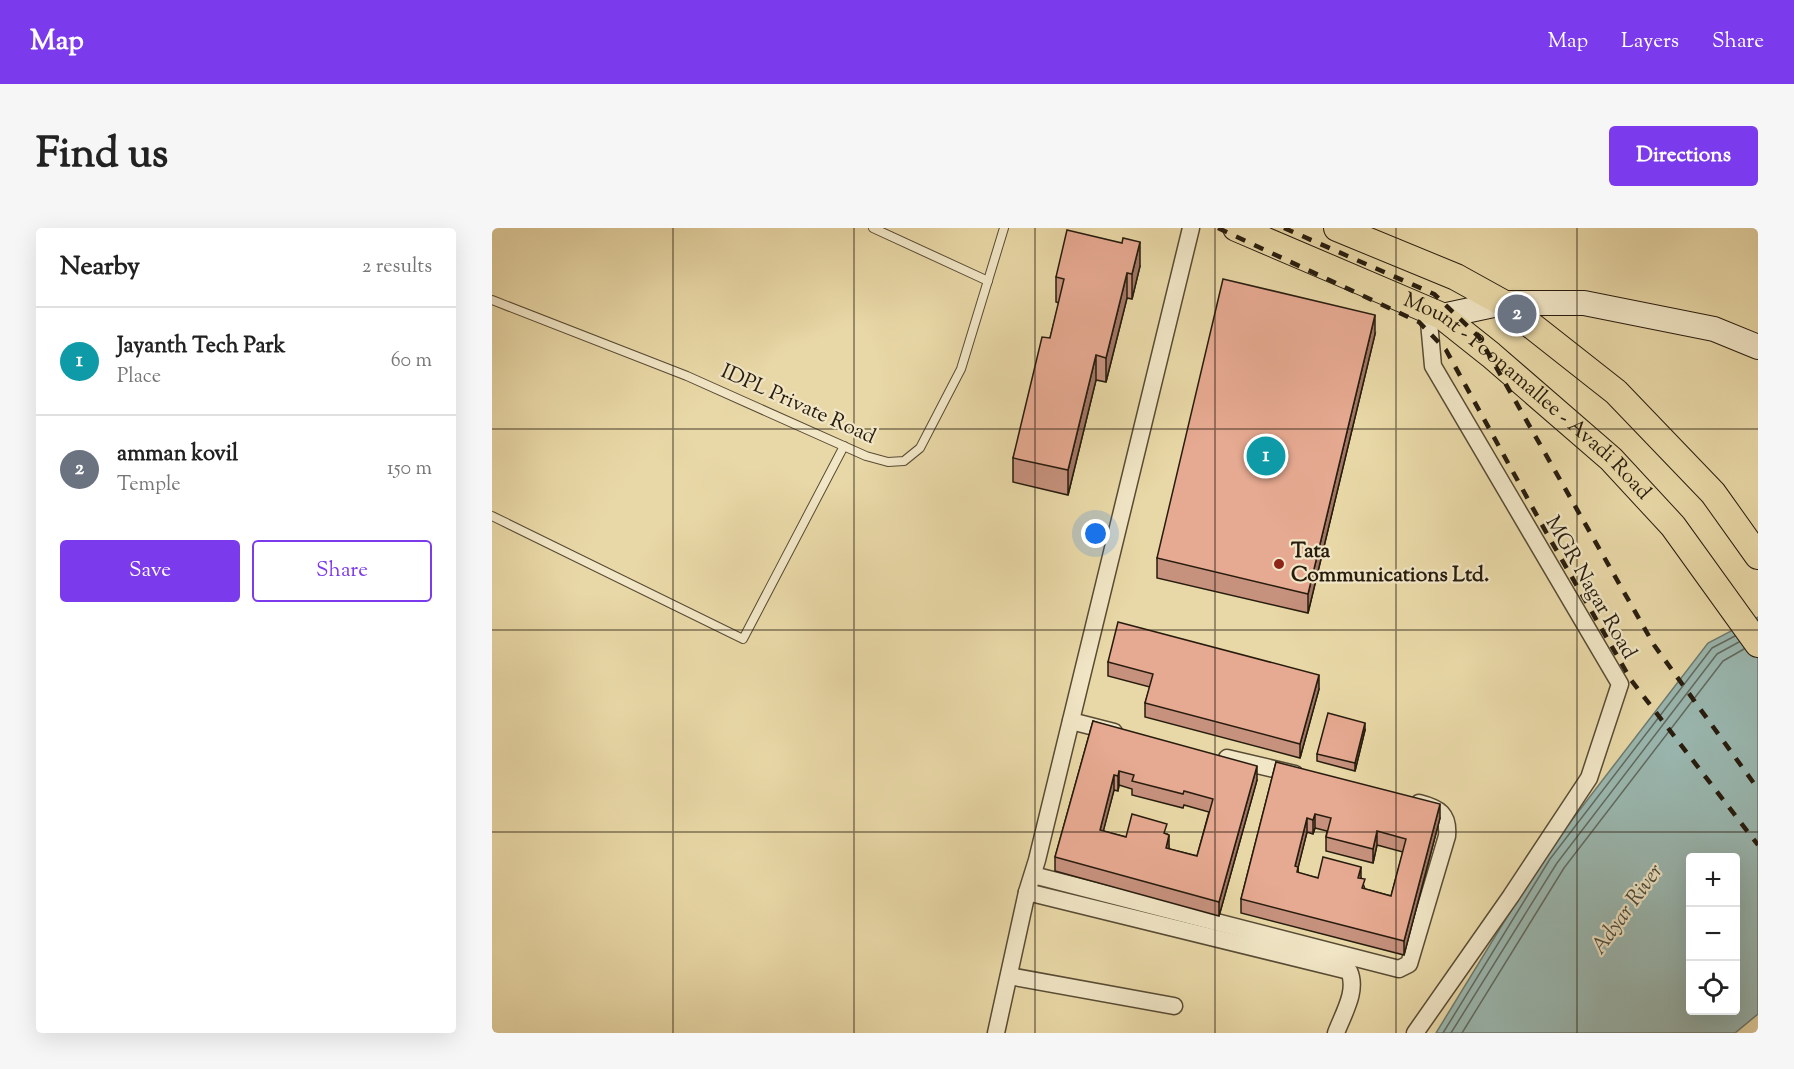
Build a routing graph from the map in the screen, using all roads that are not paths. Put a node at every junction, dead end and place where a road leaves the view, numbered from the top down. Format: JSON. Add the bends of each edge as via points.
{"nodes":[{"id":1,"x":873,"y":228,"type":"edge"},
{"id":2,"x":1004,"y":228,"type":"edge"},
{"id":3,"x":1191,"y":228,"type":"edge"},
{"id":4,"x":1236,"y":228,"type":"edge"},
{"id":5,"x":1337,"y":228,"type":"edge"},
{"id":6,"x":988,"y":281,"type":"junction"},
{"id":7,"x":492,"y":300,"type":"edge"},
{"id":8,"x":1503,"y":303,"type":"junction"},
{"id":9,"x":1435,"y":314,"type":"junction"},
{"id":10,"x":1758,"y":347,"type":"edge"},
{"id":11,"x":844,"y":446,"type":"junction"},
{"id":12,"x":492,"y":516,"type":"edge"},
{"id":13,"x":1758,"y":556,"type":"edge"},
{"id":14,"x":1758,"y":644,"type":"edge"},
{"id":15,"x":1071,"y":721,"type":"junction"},
{"id":16,"x":1127,"y":735,"type":"edge"},
{"id":17,"x":1208,"y":754,"type":"edge"},
{"id":18,"x":1311,"y":778,"type":"edge"},
{"id":19,"x":1403,"y":800,"type":"edge"},
{"id":20,"x":1033,"y":875,"type":"junction"},
{"id":21,"x":1026,"y":892,"type":"junction"},
{"id":22,"x":1009,"y":976,"type":"junction"},
{"id":23,"x":1174,"y":1006,"type":"dead end"},
{"id":24,"x":996,"y":1033,"type":"edge"},
{"id":25,"x":1336,"y":1033,"type":"edge"},
{"id":26,"x":1415,"y":1033,"type":"edge"}],
"edges":[{"from":1,"to":6,"type":"lane"},
{"from":2,"to":6,"type":"lane","name":"IDPL Private Road"},
{"from":3,"to":15,"type":"street"},
{"from":4,"to":9,"type":"main road","name":"Mount - Poonamallee - Avadi Road"},
{"from":5,"to":8,"type":"main road","via":[[1456,277]]},
{"from":6,"to":11,"type":"lane","name":"IDPL Private Road","via":[[961,369],[920,448],[904,461],[888,462]]},
{"from":7,"to":11,"type":"lane","name":"IDPL Private Road","via":[[687,376]]},
{"from":8,"to":9,"type":"street"},
{"from":8,"to":10,"type":"street","via":[[1584,303],[1714,329]]},
{"from":8,"to":13,"type":"main road","via":[[1616,392],[1713,493]]},
{"from":9,"to":14,"type":"main road","name":"Mount - Poonamallee - Avadi Road","via":[[1491,355],[1611,459],[1673,526]]},
{"from":9,"to":26,"type":"street","name":"MGR Nagar Road","via":[[1433,366],[1620,684],[1589,778]]},
{"from":11,"to":12,"type":"lane","via":[[743,639]]},
{"from":15,"to":16,"type":"street"},
{"from":15,"to":20,"type":"street"},
{"from":17,"to":18,"type":"street"},
{"from":19,"to":20,"type":"street","via":[[1440,811],[1448,823],[1409,964],[1399,969]]},
{"from":20,"to":21,"type":"street"},
{"from":21,"to":22,"type":"street"},
{"from":21,"to":25,"type":"street","via":[[1349,971],[1353,988]]},
{"from":22,"to":23,"type":"street"},
{"from":22,"to":24,"type":"street"}]}
